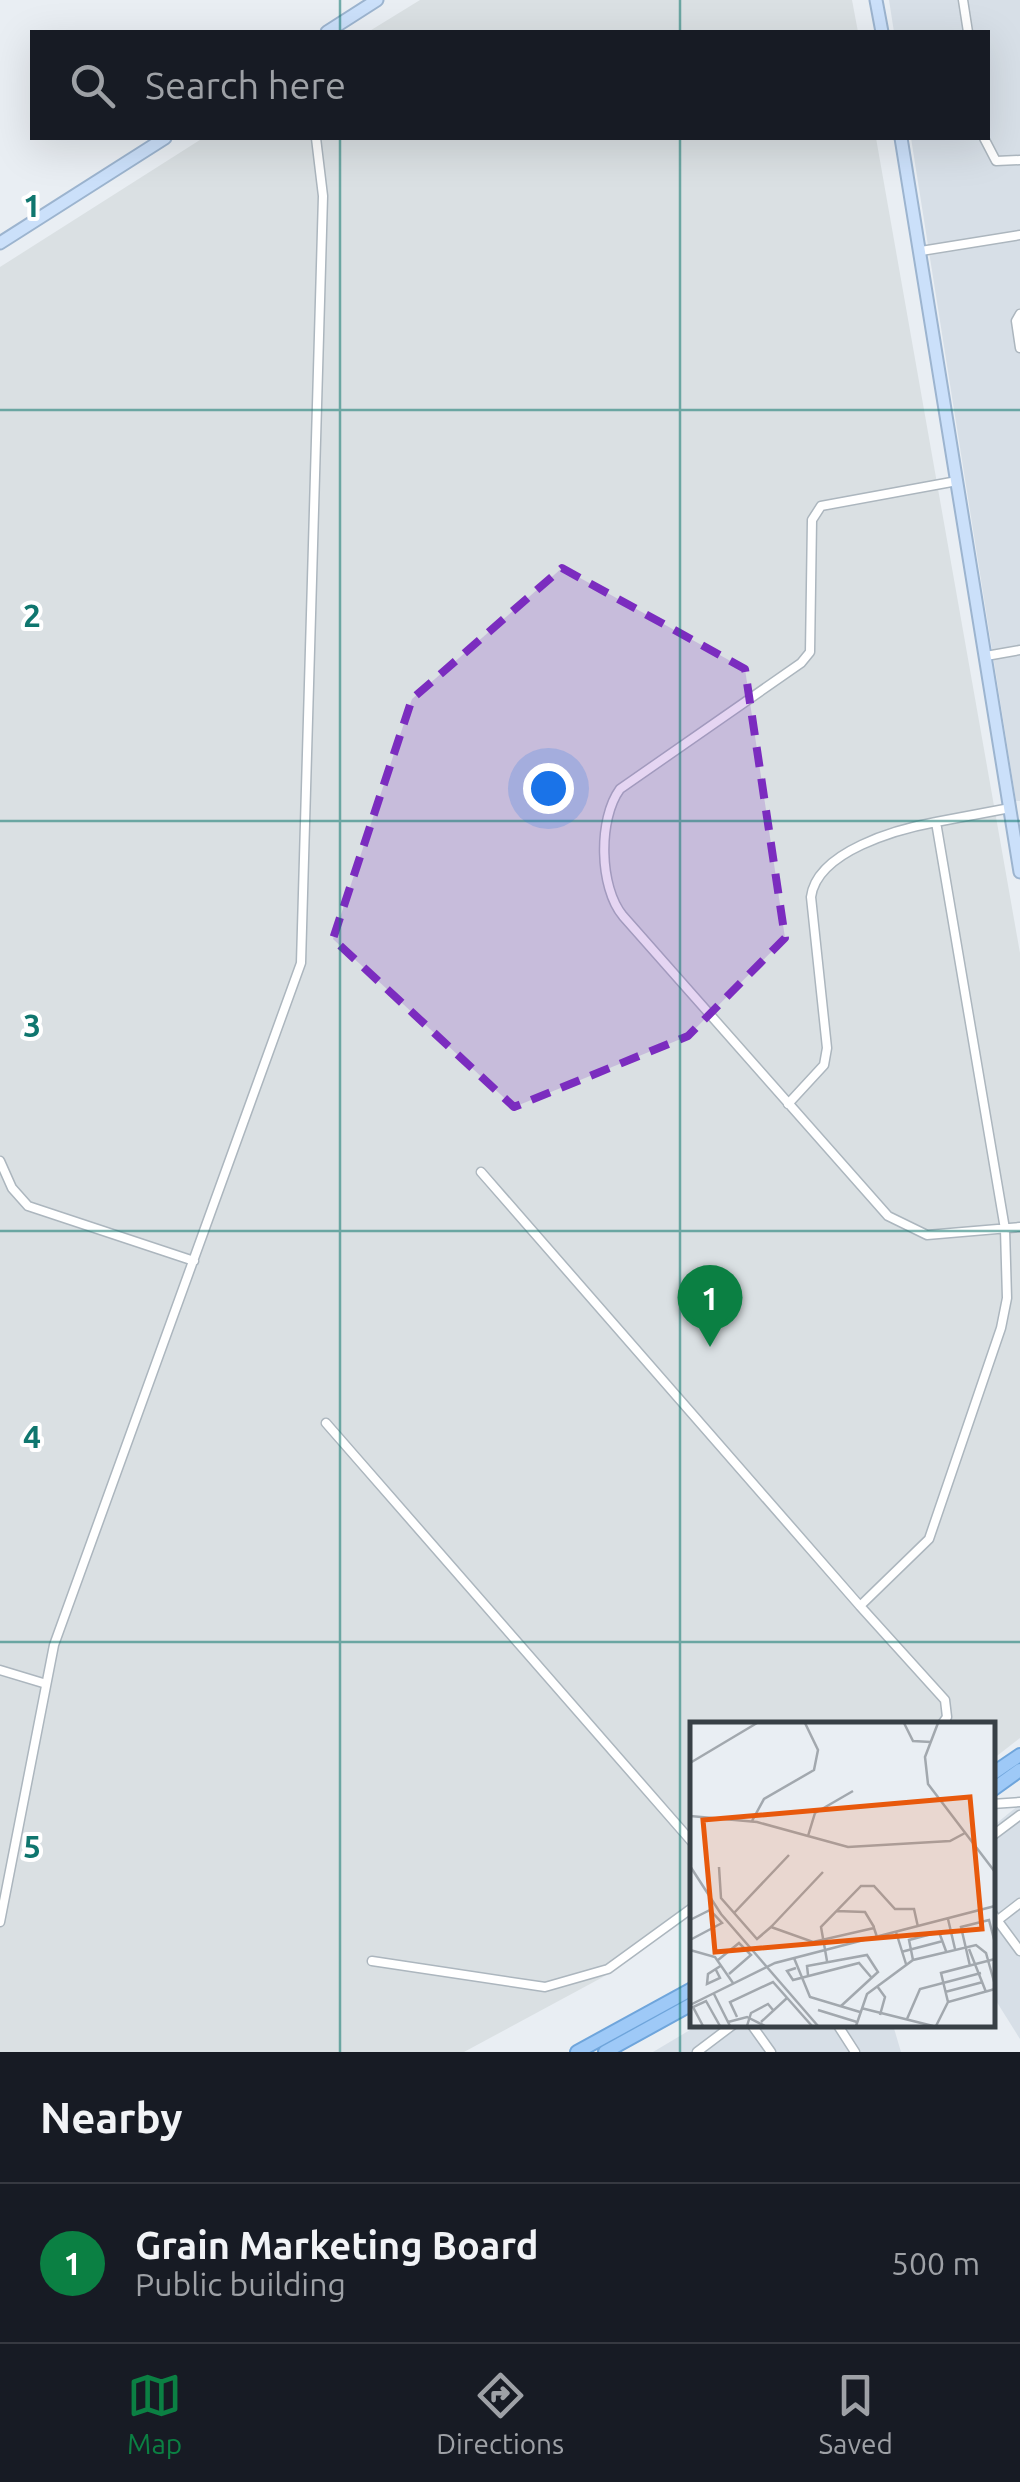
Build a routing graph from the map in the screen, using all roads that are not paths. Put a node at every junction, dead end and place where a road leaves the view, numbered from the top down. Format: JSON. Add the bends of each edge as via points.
{"nodes":[{"id":1,"x":377,"y":0,"type":"edge"},
{"id":2,"x":876,"y":0,"type":"edge"},
{"id":3,"x":963,"y":0,"type":"edge"},
{"id":4,"x":329,"y":30,"type":"edge"},
{"id":5,"x":882,"y":30,"type":"edge"},
{"id":6,"x":968,"y":30,"type":"edge"},
{"id":7,"x":161,"y":140,"type":"edge"},
{"id":8,"x":316,"y":140,"type":"edge"},
{"id":9,"x":901,"y":140,"type":"edge"},
{"id":10,"x":985,"y":140,"type":"edge"},
{"id":11,"x":1020,"y":160,"type":"edge"},
{"id":12,"x":1020,"y":235,"type":"edge"},
{"id":13,"x":0,"y":243,"type":"edge"},
{"id":14,"x":921,"y":251,"type":"junction"},
{"id":15,"x":1020,"y":314,"type":"edge"},
{"id":16,"x":1020,"y":348,"type":"edge"},
{"id":17,"x":959,"y":480,"type":"junction"},
{"id":18,"x":1020,"y":650,"type":"edge"},
{"id":19,"x":986,"y":656,"type":"junction"},
{"id":20,"x":1010,"y":808,"type":"junction"},
{"id":21,"x":936,"y":822,"type":"junction"},
{"id":22,"x":1020,"y":872,"type":"edge"},
{"id":23,"x":788,"y":1104,"type":"junction"},
{"id":24,"x":0,"y":1160,"type":"edge"},
{"id":25,"x":481,"y":1172,"type":"dead end"},
{"id":26,"x":1020,"y":1226,"type":"edge"},
{"id":27,"x":1005,"y":1229,"type":"junction"},
{"id":28,"x":194,"y":1261,"type":"junction"},
{"id":29,"x":326,"y":1423,"type":"dead end"},
{"id":30,"x":860,"y":1606,"type":"junction"},
{"id":31,"x":0,"y":1670,"type":"edge"},
{"id":32,"x":43,"y":1684,"type":"junction"},
{"id":33,"x":943,"y":1722,"type":"edge"},
{"id":34,"x":1020,"y":1755,"type":"edge"},
{"id":35,"x":1020,"y":1770,"type":"edge"},
{"id":36,"x":995,"y":1772,"type":"edge"},
{"id":37,"x":995,"y":1788,"type":"edge"},
{"id":38,"x":1020,"y":1802,"type":"edge"},
{"id":39,"x":995,"y":1804,"type":"edge"},
{"id":40,"x":1020,"y":1815,"type":"edge"},
{"id":41,"x":995,"y":1834,"type":"edge"},
{"id":42,"x":690,"y":1840,"type":"edge"},
{"id":43,"x":1020,"y":1903,"type":"edge"},
{"id":44,"x":690,"y":1909,"type":"edge"},
{"id":45,"x":995,"y":1917,"type":"edge"},
{"id":46,"x":0,"y":1922,"type":"edge"},
{"id":47,"x":1020,"y":1951,"type":"edge"},
{"id":48,"x":372,"y":1961,"type":"dead end"},
{"id":49,"x":690,"y":1990,"type":"edge"},
{"id":50,"x":690,"y":2005,"type":"edge"},
{"id":51,"x":730,"y":2027,"type":"edge"},
{"id":52,"x":753,"y":2027,"type":"edge"},
{"id":53,"x":838,"y":2027,"type":"edge"},
{"id":54,"x":603,"y":2048,"type":"edge"},
{"id":55,"x":576,"y":2052,"type":"edge"},
{"id":56,"x":697,"y":2052,"type":"edge"},
{"id":57,"x":771,"y":2052,"type":"edge"},
{"id":58,"x":855,"y":2052,"type":"edge"}],
"edges":[{"from":1,"to":4,"type":"street"},
{"from":2,"to":5,"type":"street"},
{"from":3,"to":6,"type":"street"},
{"from":7,"to":13,"type":"street"},
{"from":8,"to":28,"type":"street","via":[[322,196],[300,963]]},
{"from":9,"to":14,"type":"street"},
{"from":10,"to":11,"type":"street","via":[[996,162]]},
{"from":12,"to":14,"type":"street"},
{"from":14,"to":17,"type":"street"},
{"from":15,"to":16,"type":"street"},
{"from":17,"to":19,"type":"street"},
{"from":17,"to":23,"type":"street","via":[[821,506],[812,520],[812,643],[806,658],[609,804],[615,906]]},
{"from":18,"to":19,"type":"street"},
{"from":19,"to":20,"type":"street"},
{"from":20,"to":21,"type":"street"},
{"from":20,"to":22,"type":"street"},
{"from":21,"to":23,"type":"street","via":[[884,834],[814,883],[810,897],[827,1048],[824,1064]]},
{"from":21,"to":27,"type":"street"},
{"from":23,"to":27,"type":"street","via":[[899,1224],[936,1236]]},
{"from":24,"to":28,"type":"street","via":[[28,1206]]},
{"from":25,"to":30,"type":"street"},
{"from":26,"to":27,"type":"street"},
{"from":27,"to":30,"type":"street","via":[[1001,1328],[935,1527],[922,1549]]},
{"from":28,"to":32,"type":"street"},
{"from":29,"to":42,"type":"street"},
{"from":30,"to":33,"type":"street","via":[[945,1700]]},
{"from":31,"to":32,"type":"street"},
{"from":32,"to":46,"type":"street"},
{"from":34,"to":36,"type":"main road"},
{"from":35,"to":37,"type":"main road"},
{"from":38,"to":39,"type":"street"},
{"from":40,"to":41,"type":"street"},
{"from":43,"to":45,"type":"street"},
{"from":44,"to":48,"type":"street","via":[[608,1969],[545,1987]]},
{"from":45,"to":47,"type":"street"},
{"from":49,"to":54,"type":"main road"},
{"from":50,"to":54,"type":"main road"},
{"from":51,"to":56,"type":"street"},
{"from":52,"to":57,"type":"street"},
{"from":53,"to":58,"type":"street"},
{"from":54,"to":55,"type":"main road"}]}
